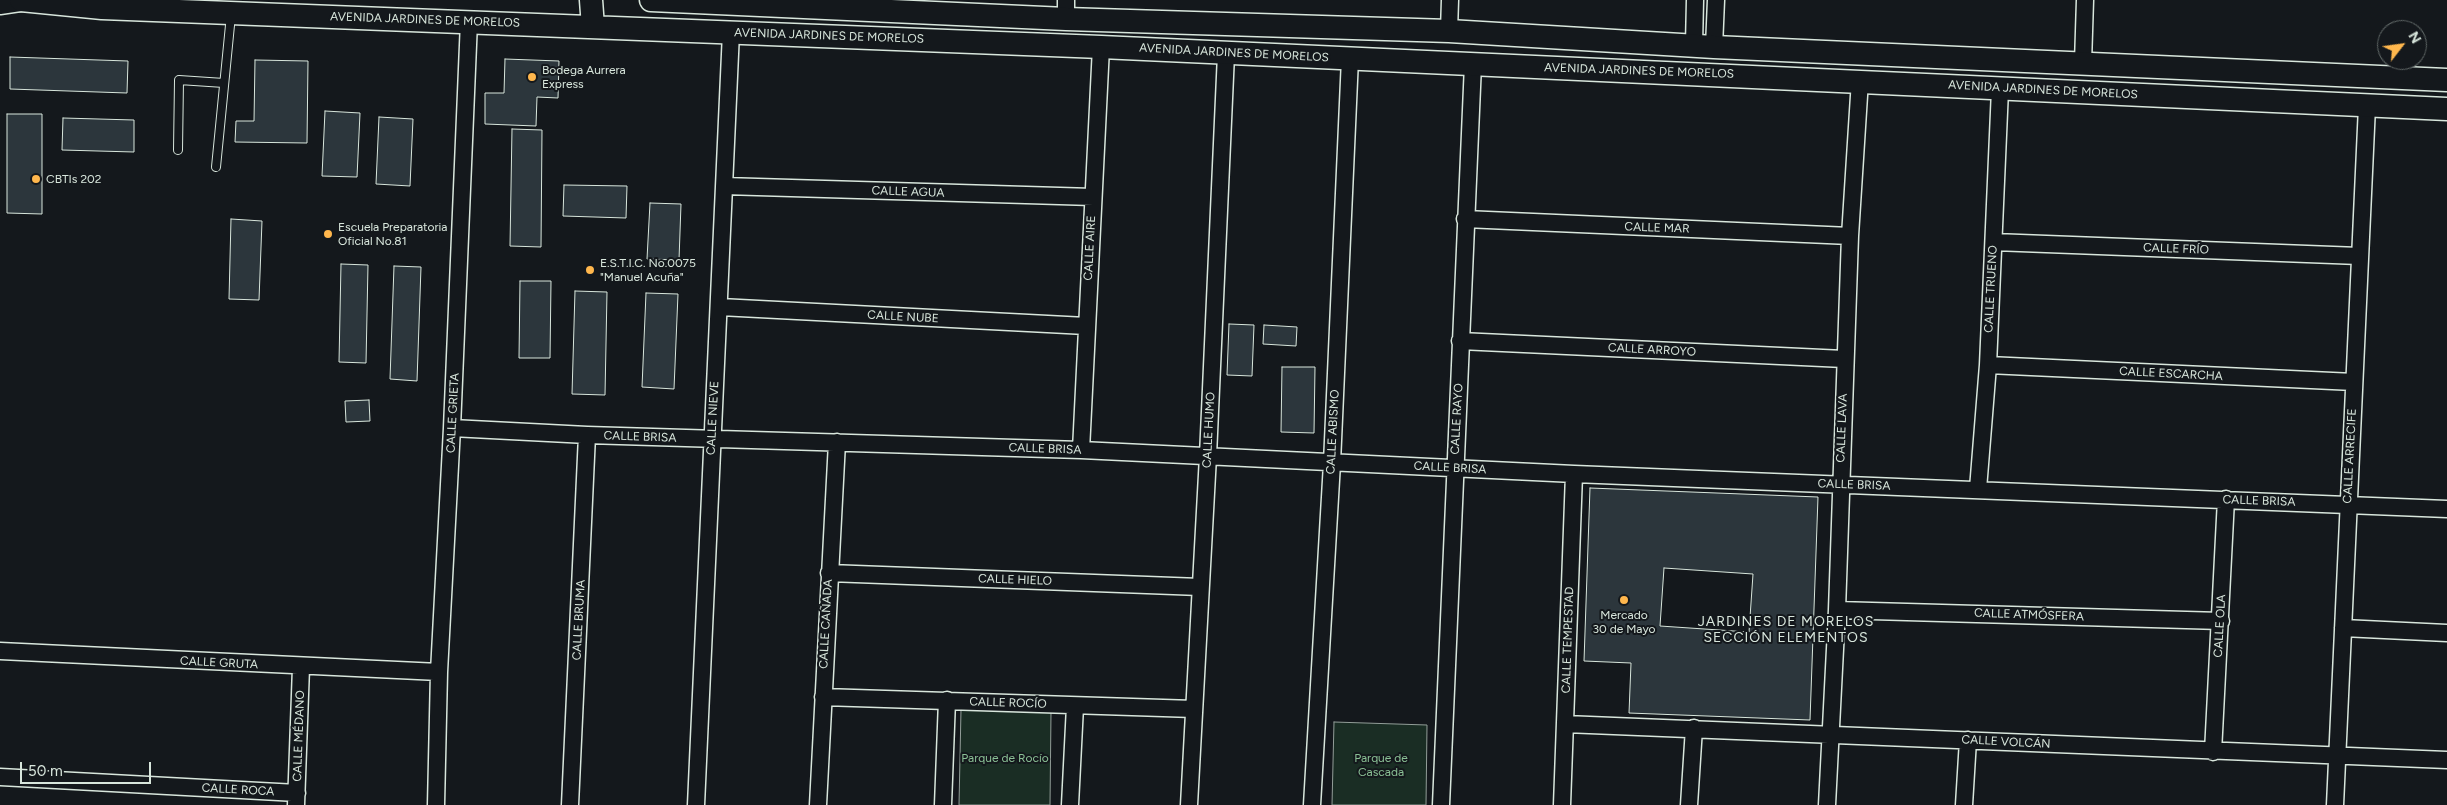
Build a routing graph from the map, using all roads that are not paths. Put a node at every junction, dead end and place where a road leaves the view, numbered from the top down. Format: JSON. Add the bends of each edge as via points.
{"nodes":[{"id":1,"x":591,"y":0,"type":"edge"},
{"id":2,"x":651,"y":0,"type":"edge"},
{"id":3,"x":1450,"y":0,"type":"edge"},
{"id":4,"x":1695,"y":0,"type":"edge"},
{"id":5,"x":1716,"y":0,"type":"edge"},
{"id":6,"x":2085,"y":0,"type":"edge"},
{"id":7,"x":24,"y":1,"type":"edge"},
{"id":8,"x":710,"y":2,"type":"edge"},
{"id":9,"x":102,"y":4,"type":"edge"},
{"id":10,"x":0,"y":6,"type":"edge"},
{"id":11,"x":1066,"y":10,"type":"edge"},
{"id":12,"x":231,"y":13,"type":"junction"},
{"id":13,"x":469,"y":21,"type":"junction"},
{"id":14,"x":1167,"y":22,"type":"junction"},
{"id":15,"x":592,"y":27,"type":"junction"},
{"id":16,"x":1403,"y":30,"type":"junction"},
{"id":17,"x":1449,"y":31,"type":"junction"},
{"id":18,"x":732,"y":32,"type":"junction"},
{"id":19,"x":1101,"y":46,"type":"junction"},
{"id":20,"x":1704,"y":46,"type":"junction"},
{"id":21,"x":1165,"y":51,"type":"junction"},
{"id":22,"x":1226,"y":54,"type":"junction"},
{"id":23,"x":1350,"y":58,"type":"junction"},
{"id":24,"x":1402,"y":61,"type":"junction"},
{"id":25,"x":2083,"y":63,"type":"junction"},
{"id":26,"x":1473,"y":64,"type":"junction"},
{"id":27,"x":2122,"y":64,"type":"junction"},
{"id":28,"x":1860,"y":80,"type":"junction"},
{"id":29,"x":2447,"y":80,"type":"edge"},
{"id":30,"x":224,"y":83,"type":"junction"},
{"id":31,"x":2000,"y":89,"type":"junction"},
{"id":32,"x":2122,"y":94,"type":"junction"},
{"id":33,"x":2367,"y":106,"type":"junction"},
{"id":34,"x":2447,"y":109,"type":"edge"},
{"id":35,"x":178,"y":150,"type":"dead end"},
{"id":36,"x":216,"y":167,"type":"dead end"},
{"id":37,"x":724,"y":186,"type":"junction"},
{"id":38,"x":1093,"y":198,"type":"junction"},
{"id":39,"x":1465,"y":219,"type":"junction"},
{"id":40,"x":1850,"y":236,"type":"junction"},
{"id":41,"x":1994,"y":242,"type":"junction"},
{"id":42,"x":2359,"y":256,"type":"junction"},
{"id":43,"x":720,"y":307,"type":"junction"},
{"id":44,"x":1086,"y":326,"type":"junction"},
{"id":45,"x":1460,"y":341,"type":"junction"},
{"id":46,"x":1844,"y":359,"type":"junction"},
{"id":47,"x":1988,"y":365,"type":"junction"},
{"id":48,"x":2354,"y":382,"type":"junction"},
{"id":49,"x":452,"y":428,"type":"junction"},
{"id":50,"x":587,"y":435,"type":"junction"},
{"id":51,"x":712,"y":439,"type":"junction"},
{"id":52,"x":837,"y":442,"type":"junction"},
{"id":53,"x":1081,"y":450,"type":"junction"},
{"id":54,"x":1208,"y":456,"type":"junction"},
{"id":55,"x":1332,"y":463,"type":"junction"},
{"id":56,"x":1455,"y":468,"type":"junction"},
{"id":57,"x":1574,"y":474,"type":"junction"},
{"id":58,"x":1840,"y":485,"type":"junction"},
{"id":59,"x":1978,"y":489,"type":"junction"},
{"id":60,"x":2226,"y":500,"type":"junction"},
{"id":61,"x":2348,"y":504,"type":"junction"},
{"id":62,"x":2447,"y":509,"type":"edge"},
{"id":63,"x":829,"y":573,"type":"junction"},
{"id":64,"x":1200,"y":588,"type":"junction"},
{"id":65,"x":1837,"y":610,"type":"junction"},
{"id":66,"x":2221,"y":621,"type":"junction"},
{"id":67,"x":2343,"y":628,"type":"junction"},
{"id":68,"x":2447,"y":633,"type":"edge"},
{"id":69,"x":0,"y":651,"type":"edge"},
{"id":70,"x":301,"y":667,"type":"junction"},
{"id":71,"x":439,"y":672,"type":"junction"},
{"id":72,"x":823,"y":697,"type":"junction"},
{"id":73,"x":947,"y":700,"type":"junction"},
{"id":74,"x":1075,"y":706,"type":"junction"},
{"id":75,"x":1194,"y":709,"type":"junction"},
{"id":76,"x":1566,"y":724,"type":"junction"},
{"id":77,"x":1694,"y":728,"type":"junction"},
{"id":78,"x":1830,"y":734,"type":"junction"},
{"id":79,"x":1968,"y":740,"type":"junction"},
{"id":80,"x":2213,"y":752,"type":"junction"},
{"id":81,"x":2338,"y":757,"type":"junction"},
{"id":82,"x":2447,"y":760,"type":"edge"},
{"id":83,"x":0,"y":777,"type":"edge"},
{"id":84,"x":296,"y":799,"type":"edge"},
{"id":85,"x":436,"y":805,"type":"edge"},
{"id":86,"x":570,"y":805,"type":"edge"},
{"id":87,"x":696,"y":805,"type":"edge"},
{"id":88,"x":818,"y":805,"type":"edge"},
{"id":89,"x":943,"y":805,"type":"edge"},
{"id":90,"x":1070,"y":805,"type":"edge"},
{"id":91,"x":1189,"y":805,"type":"edge"},
{"id":92,"x":1312,"y":805,"type":"edge"},
{"id":93,"x":1441,"y":805,"type":"edge"},
{"id":94,"x":1562,"y":805,"type":"edge"},
{"id":95,"x":1690,"y":805,"type":"edge"},
{"id":96,"x":1827,"y":805,"type":"edge"},
{"id":97,"x":1964,"y":805,"type":"edge"},
{"id":98,"x":2335,"y":805,"type":"edge"}],
"edges":[{"from":1,"to":15,"type":"main road"},
{"from":2,"to":8,"type":"main road"},
{"from":3,"to":17,"type":"street"},
{"from":4,"to":20,"type":"street"},
{"from":5,"to":20,"type":"street"},
{"from":6,"to":25,"type":"street"},
{"from":7,"to":9,"type":"main road","name":"AVENIDA JARDINES DE MORELOS"},
{"from":7,"to":10,"type":"street"},
{"from":8,"to":11,"type":"main road"},
{"from":9,"to":12,"type":"main road","name":"AVENIDA JARDINES DE MORELOS"},
{"from":11,"to":14,"type":"main road"},
{"from":12,"to":13,"type":"main road","name":"AVENIDA JARDINES DE MORELOS"},
{"from":12,"to":30,"type":"lane"},
{"from":13,"to":15,"type":"main road","name":"AVENIDA JARDINES DE MORELOS"},
{"from":13,"to":49,"type":"street","name":"CALLE GRIETA"},
{"from":14,"to":16,"type":"main road"},
{"from":14,"to":21,"type":"main road"},
{"from":15,"to":18,"type":"main road","name":"AVENIDA JARDINES DE MORELOS"},
{"from":16,"to":17,"type":"main road"},
{"from":16,"to":24,"type":"main road"},
{"from":17,"to":20,"type":"main road"},
{"from":18,"to":19,"type":"main road","name":"AVENIDA JARDINES DE MORELOS"},
{"from":18,"to":37,"type":"street","name":"CALLE NIEVE"},
{"from":19,"to":21,"type":"main road","name":"AVENIDA JARDINES DE MORELOS"},
{"from":19,"to":38,"type":"street","name":"CALLE AIRE"},
{"from":20,"to":25,"type":"main road"},
{"from":21,"to":22,"type":"main road","name":"AVENIDA JARDINES DE MORELOS"},
{"from":22,"to":23,"type":"main road","name":"AVENIDA JARDINES DE MORELOS"},
{"from":22,"to":54,"type":"street","name":"CALLE HUMO"},
{"from":23,"to":24,"type":"main road","name":"AVENIDA JARDINES DE MORELOS"},
{"from":23,"to":55,"type":"street","name":"CALLE ABISMO"},
{"from":24,"to":26,"type":"main road","name":"AVENIDA JARDINES DE MORELOS"},
{"from":25,"to":27,"type":"main road"},
{"from":26,"to":28,"type":"main road","name":"AVENIDA JARDINES DE MORELOS"},
{"from":26,"to":39,"type":"street","name":"CALLE RAYO"},
{"from":27,"to":29,"type":"main road"},
{"from":27,"to":32,"type":"main road"},
{"from":28,"to":31,"type":"main road","name":"AVENIDA JARDINES DE MORELOS"},
{"from":28,"to":40,"type":"street","name":"CALLE LAVA"},
{"from":30,"to":35,"type":"lane","via":[[179,80]]},
{"from":30,"to":36,"type":"lane"},
{"from":31,"to":32,"type":"main road","name":"AVENIDA JARDINES DE MORELOS"},
{"from":31,"to":41,"type":"street","name":"CALLE TRUENO"},
{"from":32,"to":33,"type":"main road","name":"AVENIDA JARDINES DE MORELOS"},
{"from":33,"to":34,"type":"main road","name":"AVENIDA JARDINES DE MORELOS"},
{"from":33,"to":42,"type":"street","name":"CALLE ARRECIFE"},
{"from":37,"to":38,"type":"street","name":"CALLE AGUA"},
{"from":37,"to":43,"type":"street","name":"CALLE NIEVE"},
{"from":38,"to":44,"type":"street","name":"CALLE AIRE"},
{"from":39,"to":40,"type":"street","name":"CALLE MAR"},
{"from":39,"to":45,"type":"street","name":"CALLE RAYO"},
{"from":40,"to":46,"type":"street","name":"CALLE LAVA"},
{"from":41,"to":42,"type":"street","name":"CALLE FRÍO"},
{"from":41,"to":47,"type":"street","name":"CALLE TRUENO"},
{"from":42,"to":48,"type":"street","name":"CALLE ARRECIFE"},
{"from":43,"to":44,"type":"street","name":"CALLE NUBE"},
{"from":43,"to":51,"type":"street","name":"CALLE NIEVE"},
{"from":44,"to":53,"type":"street","name":"CALLE AIRE"},
{"from":45,"to":46,"type":"street","name":"CALLE ARROYO"},
{"from":45,"to":56,"type":"street","name":"CALLE RAYO"},
{"from":46,"to":58,"type":"street","name":"CALLE LAVA"},
{"from":47,"to":48,"type":"street","name":"CALLE ESCARCHA"},
{"from":47,"to":59,"type":"street","name":"CALLE TRUENO"},
{"from":48,"to":61,"type":"street","name":"CALLE ARRECIFE"},
{"from":49,"to":50,"type":"street","name":"CALLE BRISA"},
{"from":49,"to":71,"type":"street","name":"CALLE GRIETA"},
{"from":50,"to":51,"type":"street","name":"CALLE BRISA"},
{"from":50,"to":86,"type":"street","name":"CALLE BRUMA"},
{"from":51,"to":52,"type":"street","name":"CALLE BRISA"},
{"from":51,"to":87,"type":"street","name":"CALLE NIEVE"},
{"from":52,"to":53,"type":"street","name":"CALLE BRISA"},
{"from":52,"to":63,"type":"street","name":"CALLE CAÑADA"},
{"from":53,"to":54,"type":"street","name":"CALLE BRISA"},
{"from":54,"to":55,"type":"street","name":"CALLE BRISA"},
{"from":54,"to":64,"type":"street","name":"CALLE HUMO"},
{"from":55,"to":56,"type":"street","name":"CALLE BRISA"},
{"from":55,"to":92,"type":"street","name":"CALLE ABISMO"},
{"from":56,"to":57,"type":"street","name":"CALLE BRISA"},
{"from":56,"to":93,"type":"street","name":"CALLE RAYO"},
{"from":57,"to":58,"type":"street","name":"CALLE BRISA"},
{"from":57,"to":76,"type":"street","name":"CALLE TEMPESTAD"},
{"from":58,"to":59,"type":"street","name":"CALLE BRISA"},
{"from":58,"to":65,"type":"street","name":"CALLE LAVA"},
{"from":59,"to":60,"type":"street","name":"CALLE BRISA"},
{"from":60,"to":61,"type":"street","name":"CALLE BRISA"},
{"from":60,"to":66,"type":"street","name":"CALLE OLA"},
{"from":61,"to":62,"type":"street","name":"CALLE BRISA"},
{"from":61,"to":67,"type":"street","name":"CALLE ARRECIFE"},
{"from":63,"to":64,"type":"street","name":"CALLE HIELO"},
{"from":63,"to":72,"type":"street","name":"CALLE CAÑADA"},
{"from":64,"to":75,"type":"street","name":"CALLE HUMO"},
{"from":65,"to":66,"type":"street","name":"CALLE ATMÓSFERA"},
{"from":65,"to":78,"type":"street","name":"CALLE LAVA"},
{"from":66,"to":80,"type":"street","name":"CALLE OLA"},
{"from":67,"to":68,"type":"street"},
{"from":67,"to":81,"type":"street","name":"CALLE ARRECIFE"},
{"from":69,"to":70,"type":"street","name":"CALLE GRUTA"},
{"from":70,"to":71,"type":"street","name":"CALLE GRUTA"},
{"from":70,"to":84,"type":"street","name":"CALLE MÉDANO"},
{"from":71,"to":85,"type":"street","name":"CALLE GRIETA"},
{"from":72,"to":73,"type":"street","name":"CALLE ROCÍO"},
{"from":72,"to":88,"type":"street","name":"CALLE CAÑADA"},
{"from":73,"to":74,"type":"street","name":"CALLE ROCÍO"},
{"from":73,"to":89,"type":"street"},
{"from":74,"to":75,"type":"street","name":"CALLE ROCÍO"},
{"from":74,"to":90,"type":"street"},
{"from":75,"to":91,"type":"street","name":"CALLE HUMO"},
{"from":76,"to":77,"type":"street","name":"CALLE VOLCÁN"},
{"from":76,"to":94,"type":"street","name":"CALLE TEMPESTAD"},
{"from":77,"to":78,"type":"street","name":"CALLE VOLCÁN"},
{"from":77,"to":95,"type":"street"},
{"from":78,"to":79,"type":"street","name":"CALLE VOLCÁN"},
{"from":78,"to":96,"type":"street","name":"CALLE LAVA"},
{"from":79,"to":80,"type":"street","name":"CALLE VOLCÁN"},
{"from":79,"to":97,"type":"street"},
{"from":80,"to":81,"type":"street","name":"CALLE VOLCÁN"},
{"from":81,"to":82,"type":"street","name":"CALLE VOLCÁN"},
{"from":81,"to":98,"type":"street","name":"CALLE ARRECIFE"},
{"from":83,"to":84,"type":"street","name":"CALLE ROCA"}]}
